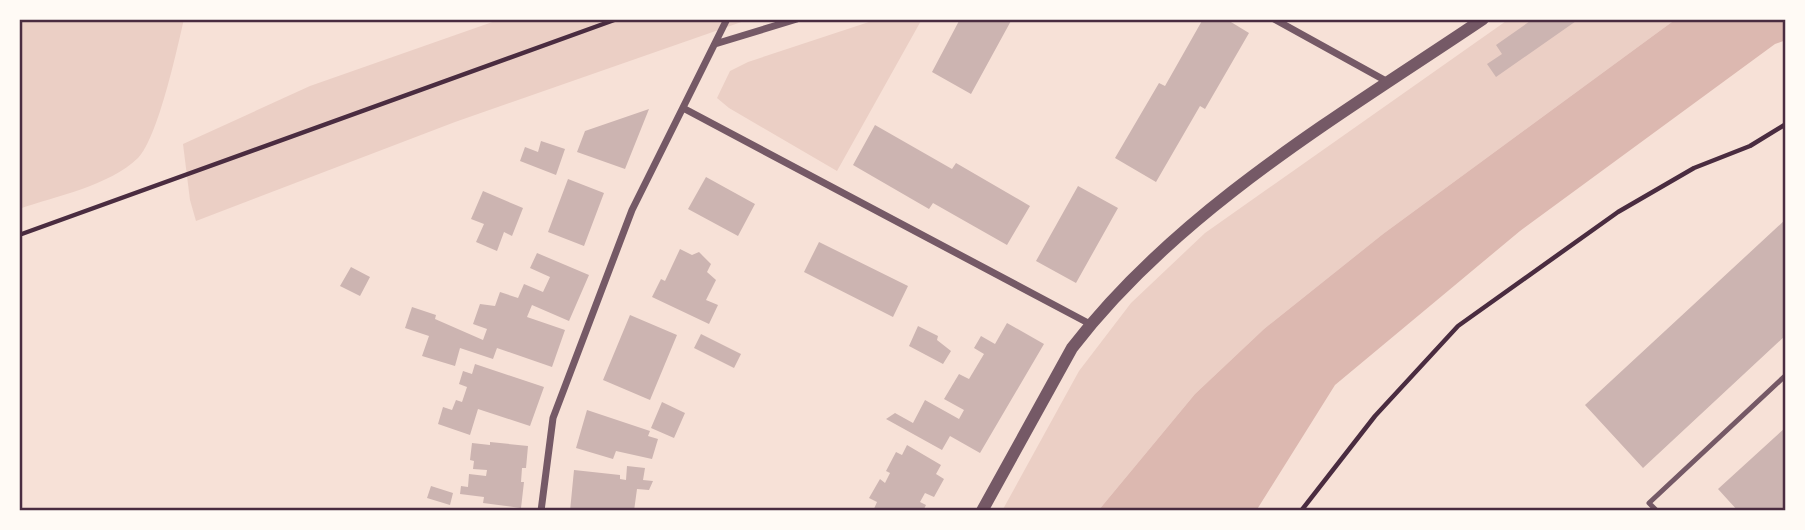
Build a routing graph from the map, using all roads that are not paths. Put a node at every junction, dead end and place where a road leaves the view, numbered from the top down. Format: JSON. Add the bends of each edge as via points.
{"nodes":[{"id":1,"x":727,"y":19,"type":"edge"},
{"id":2,"x":797,"y":19,"type":"edge"},
{"id":3,"x":1274,"y":19,"type":"edge"},
{"id":4,"x":1483,"y":19,"type":"edge"},
{"id":5,"x":715,"y":44,"type":"junction"},
{"id":6,"x":1389,"y":83,"type":"junction"},
{"id":7,"x":683,"y":108,"type":"junction"},
{"id":8,"x":1090,"y":324,"type":"junction"},
{"id":9,"x":1786,"y":375,"type":"edge"},
{"id":10,"x":541,"y":511,"type":"edge"},
{"id":11,"x":982,"y":511,"type":"edge"},
{"id":12,"x":1657,"y":511,"type":"edge"}],
"edges":[{"from":1,"to":5,"type":"street"},
{"from":2,"to":5,"type":"street"},
{"from":3,"to":6,"type":"street"},
{"from":4,"to":6,"type":"street"},
{"from":5,"to":7,"type":"street"},
{"from":6,"to":8,"type":"street","via":[[1237,189],[1162,250]]},
{"from":7,"to":8,"type":"street"},
{"from":7,"to":10,"type":"street","via":[[632,210],[553,418]]},
{"from":8,"to":11,"type":"street","via":[[1052,381]]},
{"from":9,"to":12,"type":"lane","via":[[1649,503]]}]}
